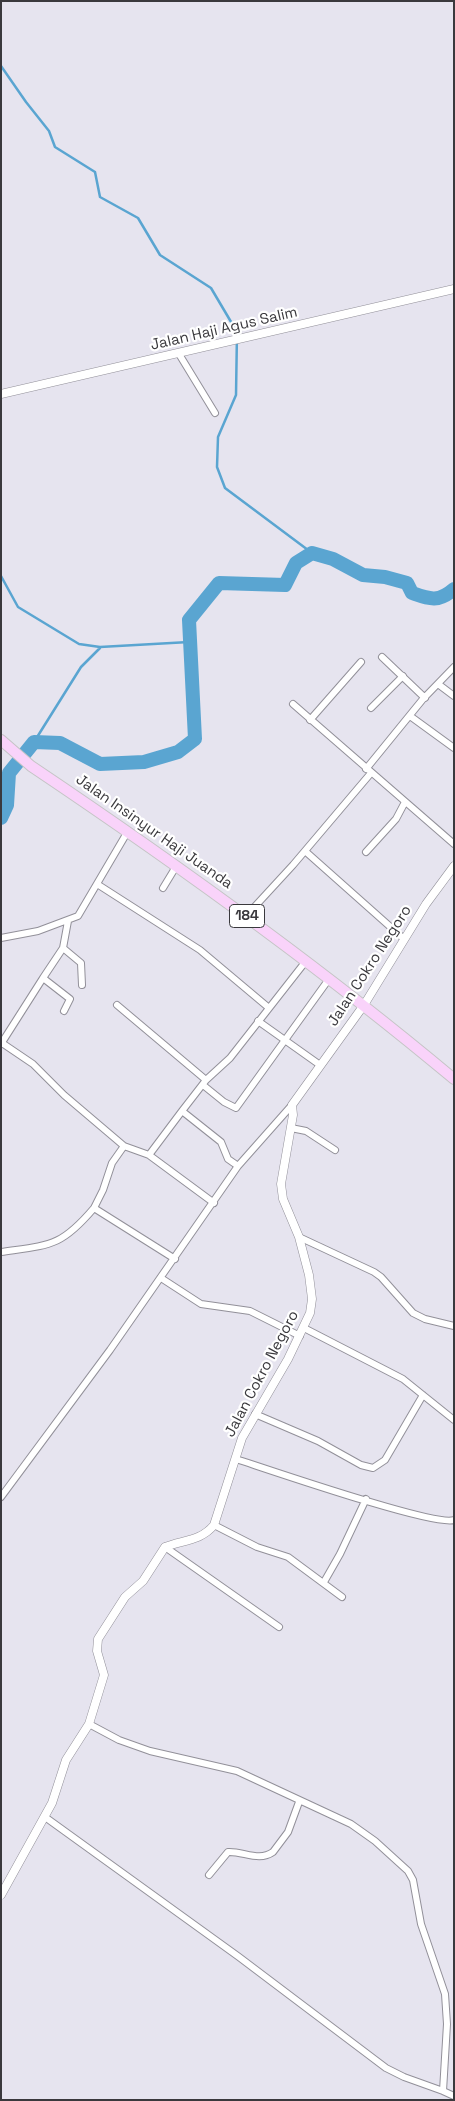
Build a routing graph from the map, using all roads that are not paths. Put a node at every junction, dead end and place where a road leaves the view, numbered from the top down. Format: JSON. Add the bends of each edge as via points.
{"nodes":[{"id":1,"x":454,"y":289,"type":"edge"},
{"id":2,"x":179,"y":354,"type":"junction"},
{"id":3,"x":1,"y":394,"type":"edge"},
{"id":4,"x":215,"y":413,"type":"dead end"},
{"id":5,"x":382,"y":657,"type":"dead end"},
{"id":6,"x":361,"y":662,"type":"dead end"},
{"id":7,"x":454,"y":666,"type":"edge"},
{"id":8,"x":403,"y":676,"type":"junction"},
{"id":9,"x":438,"y":684,"type":"junction"},
{"id":10,"x":454,"y":696,"type":"edge"},
{"id":11,"x":425,"y":698,"type":"junction"},
{"id":12,"x":293,"y":704,"type":"dead end"},
{"id":13,"x":371,"y":708,"type":"dead end"},
{"id":14,"x":410,"y":716,"type":"junction"},
{"id":15,"x":310,"y":720,"type":"junction"},
{"id":16,"x":1,"y":740,"type":"edge"},
{"id":17,"x":454,"y":748,"type":"edge"},
{"id":18,"x":369,"y":771,"type":"junction"},
{"id":19,"x":405,"y":802,"type":"junction"},
{"id":20,"x":128,"y":831,"type":"junction"},
{"id":21,"x":454,"y":844,"type":"edge"},
{"id":22,"x":305,"y":851,"type":"junction"},
{"id":23,"x":366,"y":852,"type":"dead end"},
{"id":24,"x":177,"y":866,"type":"junction"},
{"id":25,"x":454,"y":866,"type":"edge"},
{"id":26,"x":97,"y":884,"type":"junction"},
{"id":27,"x":163,"y":888,"type":"dead end"},
{"id":28,"x":247,"y":915,"type":"junction"},
{"id":29,"x":68,"y":920,"type":"junction"},
{"id":30,"x":1,"y":938,"type":"edge"},
{"id":31,"x":404,"y":939,"type":"junction"},
{"id":32,"x":63,"y":948,"type":"junction"},
{"id":33,"x":306,"y":960,"type":"junction"},
{"id":34,"x":43,"y":978,"type":"junction"},
{"id":35,"x":329,"y":979,"type":"junction"},
{"id":36,"x":82,"y":985,"type":"dead end"},
{"id":37,"x":117,"y":1004,"type":"dead end"},
{"id":38,"x":364,"y":1005,"type":"junction"},
{"id":39,"x":269,"y":1008,"type":"junction"},
{"id":40,"x":64,"y":1011,"type":"dead end"},
{"id":41,"x":258,"y":1020,"type":"junction"},
{"id":42,"x":286,"y":1038,"type":"junction"},
{"id":43,"x":2,"y":1043,"type":"edge"},
{"id":44,"x":320,"y":1064,"type":"junction"},
{"id":45,"x":454,"y":1079,"type":"edge"},
{"id":46,"x":204,"y":1083,"type":"junction"},
{"id":47,"x":292,"y":1105,"type":"junction"},
{"id":48,"x":182,"y":1111,"type":"junction"},
{"id":49,"x":291,"y":1128,"type":"junction"},
{"id":50,"x":124,"y":1146,"type":"junction"},
{"id":51,"x":335,"y":1150,"type":"dead end"},
{"id":52,"x":149,"y":1155,"type":"junction"},
{"id":53,"x":238,"y":1166,"type":"junction"},
{"id":54,"x":214,"y":1203,"type":"junction"},
{"id":55,"x":94,"y":1208,"type":"junction"},
{"id":56,"x":299,"y":1237,"type":"junction"},
{"id":57,"x":1,"y":1252,"type":"edge"},
{"id":58,"x":176,"y":1259,"type":"junction"},
{"id":59,"x":161,"y":1278,"type":"junction"},
{"id":60,"x":454,"y":1326,"type":"edge"},
{"id":61,"x":302,"y":1332,"type":"junction"},
{"id":62,"x":423,"y":1395,"type":"junction"},
{"id":63,"x":255,"y":1414,"type":"junction"},
{"id":64,"x":454,"y":1420,"type":"edge"},
{"id":65,"x":236,"y":1459,"type":"junction"},
{"id":66,"x":1,"y":1497,"type":"edge"},
{"id":67,"x":366,"y":1499,"type":"junction"},
{"id":68,"x":454,"y":1520,"type":"edge"},
{"id":69,"x":214,"y":1525,"type":"junction"},
{"id":70,"x":165,"y":1547,"type":"junction"},
{"id":71,"x":324,"y":1582,"type":"junction"},
{"id":72,"x":342,"y":1596,"type":"dead end"},
{"id":73,"x":279,"y":1626,"type":"dead end"},
{"id":74,"x":89,"y":1724,"type":"junction"},
{"id":75,"x":299,"y":1802,"type":"junction"},
{"id":76,"x":45,"y":1818,"type":"junction"},
{"id":77,"x":209,"y":1875,"type":"dead end"},
{"id":78,"x":1,"y":1895,"type":"edge"},
{"id":79,"x":443,"y":2092,"type":"junction"},
{"id":80,"x":454,"y":2096,"type":"edge"}],
"edges":[{"from":1,"to":2,"type":"street","name":"Jalan Haji Agus Salim"},
{"from":2,"to":3,"type":"street","name":"Jalan Haji Agus Salim"},
{"from":2,"to":4,"type":"street"},
{"from":5,"to":8,"type":"street"},
{"from":6,"to":15,"type":"street"},
{"from":7,"to":9,"type":"street"},
{"from":8,"to":11,"type":"street"},
{"from":8,"to":13,"type":"street"},
{"from":9,"to":10,"type":"street"},
{"from":9,"to":11,"type":"street"},
{"from":11,"to":14,"type":"street"},
{"from":12,"to":15,"type":"street"},
{"from":14,"to":17,"type":"street"},
{"from":14,"to":18,"type":"street"},
{"from":15,"to":18,"type":"street"},
{"from":16,"to":20,"type":"main road","name":"Jalan Insinyur Haji Juanda","number":"184","via":[[31,766]]},
{"from":18,"to":19,"type":"street"},
{"from":18,"to":22,"type":"street"},
{"from":19,"to":21,"type":"street"},
{"from":19,"to":23,"type":"street","via":[[396,819]]},
{"from":20,"to":24,"type":"main road","name":"Jalan Insinyur Haji Juanda","number":"184"},
{"from":20,"to":26,"type":"street"},
{"from":22,"to":28,"type":"street"},
{"from":22,"to":31,"type":"street"},
{"from":24,"to":27,"type":"street"},
{"from":24,"to":28,"type":"main road","name":"Jalan Insinyur Haji Juanda","number":"184"},
{"from":25,"to":31,"type":"street","name":"Jalan Cokro Negoro"},
{"from":26,"to":29,"type":"street","via":[[82,911]]},
{"from":26,"to":39,"type":"street","via":[[200,950]]},
{"from":28,"to":33,"type":"main road","name":"Jalan Insinyur Haji Juanda","number":"184"},
{"from":29,"to":30,"type":"street"},
{"from":29,"to":32,"type":"street"},
{"from":31,"to":38,"type":"street","name":"Jalan Cokro Negoro"},
{"from":32,"to":34,"type":"street"},
{"from":32,"to":36,"type":"street","via":[[81,963]]},
{"from":33,"to":35,"type":"main road","name":"Jalan Insinyur Haji Juanda","number":"184"},
{"from":33,"to":39,"type":"street"},
{"from":34,"to":40,"type":"street","via":[[70,999]]},
{"from":34,"to":43,"type":"street"},
{"from":35,"to":38,"type":"main road","name":"Jalan Insinyur Haji Juanda","number":"184"},
{"from":35,"to":42,"type":"street"},
{"from":37,"to":46,"type":"street"},
{"from":38,"to":44,"type":"street","name":"Jalan Cokro Negoro"},
{"from":38,"to":45,"type":"main road","name":"Jalan Insinyur Haji Juanda","number":"184"},
{"from":39,"to":41,"type":"street"},
{"from":41,"to":42,"type":"street"},
{"from":41,"to":46,"type":"street","via":[[230,1058]]},
{"from":42,"to":44,"type":"street"},
{"from":42,"to":46,"type":"street","via":[[235,1108]]},
{"from":43,"to":50,"type":"street","via":[[34,1064]]},
{"from":44,"to":47,"type":"street","name":"Jalan Cokro Negoro"},
{"from":46,"to":48,"type":"street"},
{"from":47,"to":49,"type":"street","name":"Jalan Cokro Negoro"},
{"from":47,"to":53,"type":"street"},
{"from":48,"to":52,"type":"street"},
{"from":48,"to":53,"type":"street","via":[[221,1142],[228,1159]]},
{"from":49,"to":51,"type":"street","via":[[306,1131]]},
{"from":49,"to":56,"type":"street","name":"Jalan Cokro Negoro","via":[[281,1184]]},
{"from":50,"to":52,"type":"street"},
{"from":50,"to":55,"type":"street","via":[[112,1163]]},
{"from":52,"to":54,"type":"street"},
{"from":53,"to":54,"type":"street"},
{"from":54,"to":58,"type":"street"},
{"from":55,"to":57,"type":"street","via":[[77,1228],[59,1241]]},
{"from":55,"to":58,"type":"street"},
{"from":56,"to":60,"type":"street","via":[[382,1277],[413,1314]]},
{"from":56,"to":61,"type":"street","name":"Jalan Cokro Negoro","via":[[312,1299]]},
{"from":58,"to":59,"type":"street"},
{"from":59,"to":61,"type":"street","via":[[201,1304],[250,1311]]},
{"from":59,"to":66,"type":"street"},
{"from":61,"to":62,"type":"street","via":[[403,1379]]},
{"from":61,"to":63,"type":"street","name":"Jalan Cokro Negoro"},
{"from":62,"to":63,"type":"street","via":[[385,1460],[373,1468]]},
{"from":62,"to":64,"type":"street"},
{"from":63,"to":65,"type":"street","name":"Jalan Cokro Negoro","via":[[242,1438]]},
{"from":65,"to":67,"type":"street"},
{"from":65,"to":69,"type":"street","name":"Jalan Cokro Negoro"},
{"from":67,"to":68,"type":"street","via":[[410,1514]]},
{"from":67,"to":71,"type":"street"},
{"from":69,"to":70,"type":"street","via":[[198,1538]]},
{"from":69,"to":71,"type":"street","via":[[258,1547],[288,1556]]},
{"from":70,"to":73,"type":"street"},
{"from":70,"to":74,"type":"street","via":[[143,1581],[125,1597],[98,1639],[97,1651],[104,1676]]},
{"from":71,"to":72,"type":"street"},
{"from":74,"to":75,"type":"street","via":[[150,1751],[237,1771]]},
{"from":74,"to":76,"type":"street","via":[[66,1760]]},
{"from":75,"to":77,"type":"street","via":[[288,1832],[274,1852],[255,1857],[228,1852]]},
{"from":75,"to":79,"type":"street","via":[[351,1824],[386,1850],[411,1876],[422,1924],[445,1994]]},
{"from":76,"to":78,"type":"street"},
{"from":76,"to":79,"type":"street","via":[[239,1957],[386,2068]]},
{"from":79,"to":80,"type":"street"}]}
